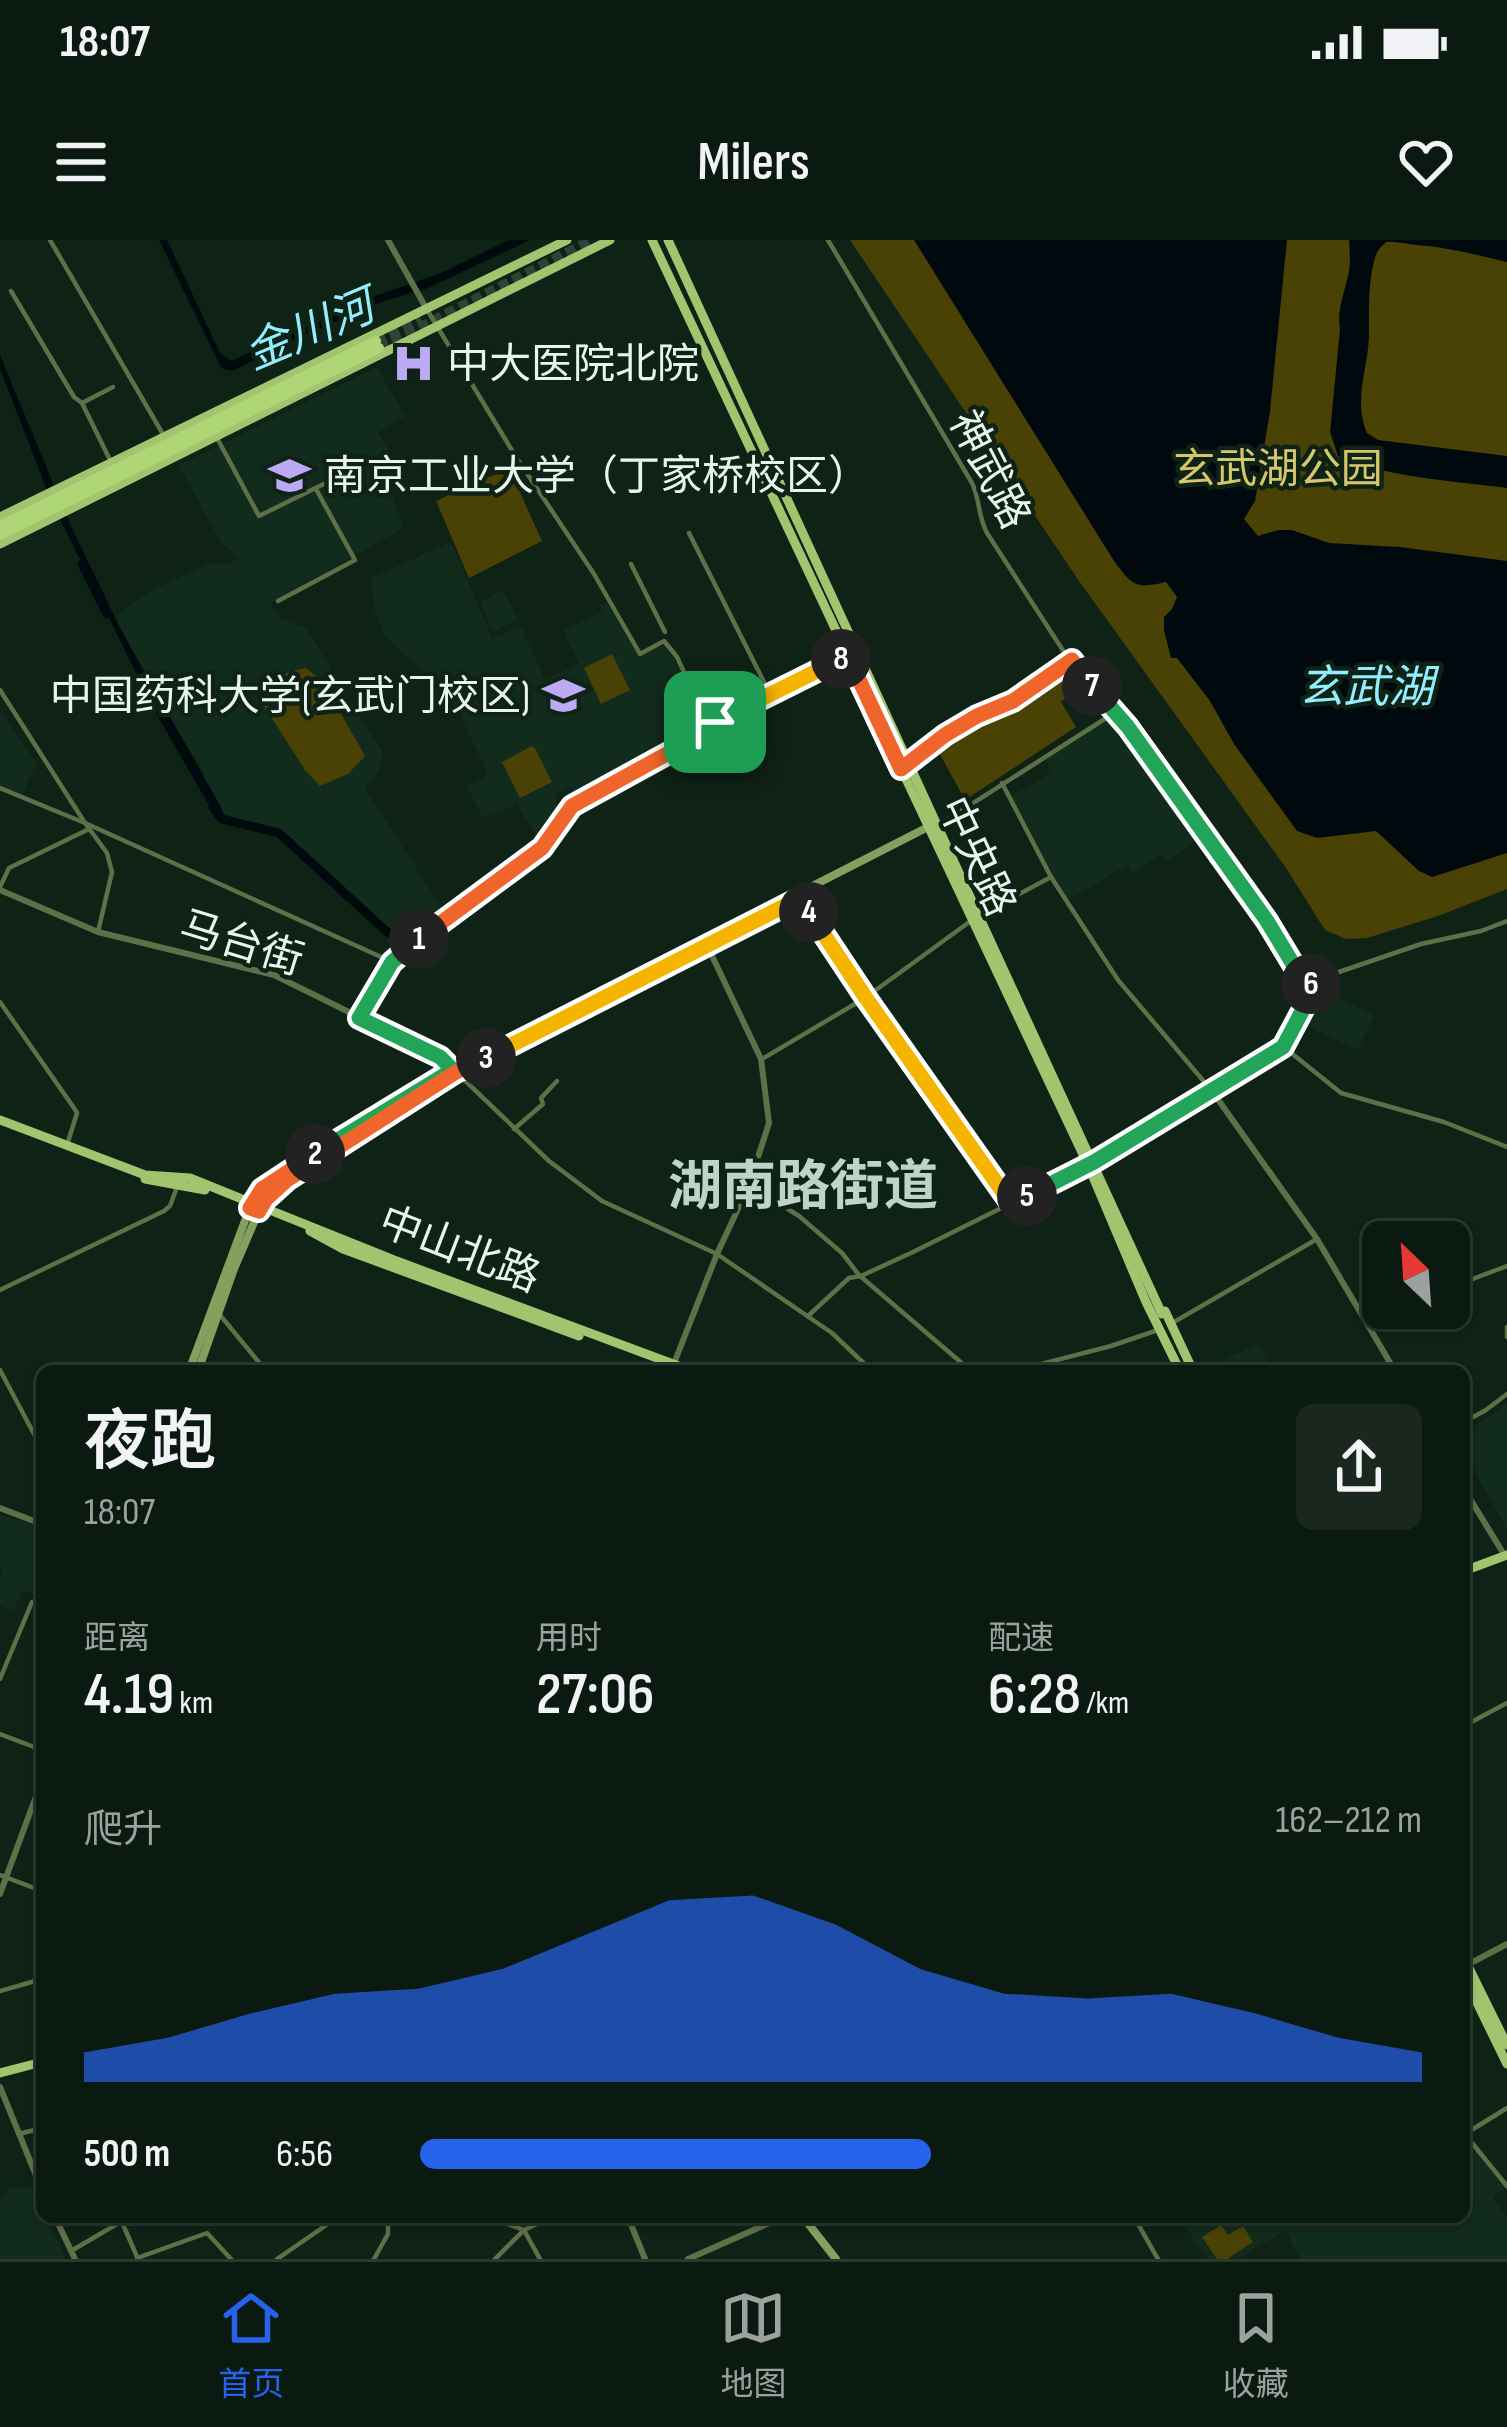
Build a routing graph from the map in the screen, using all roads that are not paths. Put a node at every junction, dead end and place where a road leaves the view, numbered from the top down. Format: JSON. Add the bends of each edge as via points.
{"nodes":[{"id":1,"x":50,"y":240,"type":"edge"},
{"id":2,"x":388,"y":240,"type":"edge"},
{"id":3,"x":567,"y":240,"type":"edge"},
{"id":4,"x":610,"y":240,"type":"edge"},
{"id":5,"x":652,"y":240,"type":"edge"},
{"id":6,"x":668,"y":240,"type":"edge"},
{"id":7,"x":828,"y":240,"type":"edge"},
{"id":8,"x":11,"y":291,"type":"dead end"},
{"id":9,"x":426,"y":308,"type":"junction"},
{"id":10,"x":437,"y":327,"type":"junction"},
{"id":11,"x":377,"y":345,"type":"tunnel mouth"},
{"id":12,"x":112,"y":388,"type":"dead end"},
{"id":13,"x":82,"y":403,"type":"junction"},
{"id":14,"x":260,"y":403,"type":"junction"},
{"id":15,"x":204,"y":418,"type":"junction"},
{"id":16,"x":220,"y":435,"type":"junction"},
{"id":17,"x":164,"y":436,"type":"junction"},
{"id":18,"x":130,"y":454,"type":"junction"},
{"id":19,"x":111,"y":462,"type":"junction"},
{"id":20,"x":358,"y":467,"type":"dead end"},
{"id":21,"x":139,"y":475,"type":"joint"},
{"id":22,"x":89,"y":482,"type":"junction"},
{"id":23,"x":316,"y":489,"type":"junction"},
{"id":24,"x":74,"y":494,"type":"junction"},
{"id":25,"x":42,"y":509,"type":"junction"},
{"id":26,"x":0,"y":526,"type":"edge"},
{"id":27,"x":689,"y":533,"type":"dead end"},
{"id":28,"x":0,"y":544,"type":"edge"},
{"id":29,"x":631,"y":564,"type":"dead end"},
{"id":30,"x":278,"y":601,"type":"dead end"},
{"id":31,"x":665,"y":632,"type":"dead end"},
{"id":32,"x":848,"y":656,"type":"junction"},
{"id":33,"x":1072,"y":660,"type":"junction"},
{"id":34,"x":0,"y":690,"type":"edge"},
{"id":35,"x":770,"y":694,"type":"junction"},
{"id":36,"x":1114,"y":713,"type":"junction"},
{"id":37,"x":715,"y":722,"type":"junction"},
{"id":38,"x":905,"y":765,"type":"junction"},
{"id":39,"x":1002,"y":783,"type":"junction"},
{"id":40,"x":0,"y":788,"type":"edge"},
{"id":41,"x":87,"y":826,"type":"junction"},
{"id":42,"x":934,"y":826,"type":"junction"},
{"id":43,"x":1052,"y":877,"type":"junction"},
{"id":44,"x":0,"y":888,"type":"edge"},
{"id":45,"x":800,"y":898,"type":"junction"},
{"id":46,"x":976,"y":917,"type":"junction"},
{"id":47,"x":1507,"y":921,"type":"edge"},
{"id":48,"x":98,"y":932,"type":"junction"},
{"id":49,"x":706,"y":943,"type":"junction"},
{"id":50,"x":392,"y":962,"type":"junction"},
{"id":51,"x":1315,"y":987,"type":"junction"},
{"id":52,"x":866,"y":998,"type":"junction"},
{"id":53,"x":0,"y":1002,"type":"edge"},
{"id":54,"x":359,"y":1018,"type":"junction"},
{"id":55,"x":1283,"y":1047,"type":"junction"},
{"id":56,"x":761,"y":1059,"type":"junction"},
{"id":57,"x":454,"y":1071,"type":"junction"},
{"id":58,"x":557,"y":1082,"type":"dead end"},
{"id":59,"x":1212,"y":1091,"type":"junction"},
{"id":60,"x":0,"y":1122,"type":"edge"},
{"id":61,"x":514,"y":1129,"type":"junction"},
{"id":62,"x":67,"y":1145,"type":"junction"},
{"id":63,"x":1507,"y":1147,"type":"edge"},
{"id":64,"x":1091,"y":1164,"type":"junction"},
{"id":65,"x":748,"y":1185,"type":"junction"},
{"id":66,"x":178,"y":1186,"type":"junction"},
{"id":67,"x":1010,"y":1202,"type":"junction"},
{"id":68,"x":256,"y":1206,"type":"junction"},
{"id":69,"x":1317,"y":1239,"type":"junction"},
{"id":70,"x":1132,"y":1249,"type":"junction"},
{"id":71,"x":717,"y":1254,"type":"junction"},
{"id":72,"x":1507,"y":1266,"type":"edge"},
{"id":73,"x":859,"y":1275,"type":"junction"},
{"id":74,"x":1470,"y":1280,"type":"edge"},
{"id":75,"x":0,"y":1290,"type":"edge"},
{"id":76,"x":215,"y":1308,"type":"junction"},
{"id":77,"x":1362,"y":1315,"type":"edge"},
{"id":78,"x":808,"y":1316,"type":"junction"},
{"id":79,"x":1165,"y":1327,"type":"junction"},
{"id":80,"x":1507,"y":1328,"type":"edge"},
{"id":81,"x":1371,"y":1329,"type":"edge"},
{"id":82,"x":1507,"y":1337,"type":"edge"},
{"id":83,"x":191,"y":1365,"type":"edge"},
{"id":84,"x":200,"y":1365,"type":"edge"},
{"id":85,"x":261,"y":1365,"type":"edge"},
{"id":86,"x":662,"y":1365,"type":"edge"},
{"id":87,"x":674,"y":1365,"type":"edge"},
{"id":88,"x":866,"y":1365,"type":"edge"},
{"id":89,"x":964,"y":1365,"type":"edge"},
{"id":90,"x":1037,"y":1365,"type":"edge"},
{"id":91,"x":1178,"y":1365,"type":"edge"},
{"id":92,"x":1189,"y":1365,"type":"edge"},
{"id":93,"x":1392,"y":1365,"type":"edge"},
{"id":94,"x":0,"y":1370,"type":"edge"},
{"id":95,"x":1507,"y":1394,"type":"edge"},
{"id":96,"x":1470,"y":1418,"type":"edge"},
{"id":97,"x":36,"y":1438,"type":"edge"},
{"id":98,"x":1470,"y":1499,"type":"edge"},
{"id":99,"x":0,"y":1508,"type":"edge"},
{"id":100,"x":36,"y":1522,"type":"edge"},
{"id":101,"x":1506,"y":1557,"type":"edge"},
{"id":102,"x":1470,"y":1569,"type":"edge"},
{"id":103,"x":36,"y":1600,"type":"edge"},
{"id":104,"x":0,"y":1679,"type":"edge"},
{"id":105,"x":1507,"y":1703,"type":"edge"},
{"id":106,"x":1470,"y":1723,"type":"edge"},
{"id":107,"x":0,"y":1734,"type":"edge"},
{"id":108,"x":36,"y":1748,"type":"edge"},
{"id":109,"x":36,"y":1795,"type":"edge"},
{"id":110,"x":3,"y":1876,"type":"edge"},
{"id":111,"x":36,"y":1889,"type":"edge"},
{"id":112,"x":0,"y":1894,"type":"edge"},
{"id":113,"x":1507,"y":1944,"type":"edge"},
{"id":114,"x":1470,"y":1963,"type":"edge"},
{"id":115,"x":1470,"y":1971,"type":"edge"},
{"id":116,"x":1470,"y":1972,"type":"edge"},
{"id":117,"x":36,"y":1981,"type":"edge"},
{"id":118,"x":0,"y":1991,"type":"edge"},
{"id":119,"x":1507,"y":2045,"type":"edge"},
{"id":120,"x":36,"y":2063,"type":"edge"},
{"id":121,"x":1507,"y":2065,"type":"edge"},
{"id":122,"x":0,"y":2072,"type":"edge"},
{"id":123,"x":0,"y":2086,"type":"edge"},
{"id":124,"x":1507,"y":2108,"type":"edge"},
{"id":125,"x":36,"y":2130,"type":"edge"},
{"id":126,"x":1470,"y":2130,"type":"edge"},
{"id":127,"x":19,"y":2134,"type":"junction"},
{"id":128,"x":1470,"y":2140,"type":"edge"},
{"id":129,"x":36,"y":2175,"type":"edge"},
{"id":130,"x":1507,"y":2186,"type":"edge"},
{"id":131,"x":58,"y":2223,"type":"edge"},
{"id":132,"x":117,"y":2223,"type":"edge"},
{"id":133,"x":122,"y":2223,"type":"edge"},
{"id":134,"x":329,"y":2223,"type":"edge"},
{"id":135,"x":388,"y":2223,"type":"edge"},
{"id":136,"x":505,"y":2223,"type":"edge"},
{"id":137,"x":539,"y":2223,"type":"edge"},
{"id":138,"x":630,"y":2223,"type":"edge"},
{"id":139,"x":769,"y":2223,"type":"edge"},
{"id":140,"x":808,"y":2223,"type":"edge"},
{"id":141,"x":1138,"y":2223,"type":"edge"},
{"id":142,"x":524,"y":2230,"type":"junction"},
{"id":143,"x":73,"y":2255,"type":"edge"},
{"id":144,"x":138,"y":2259,"type":"edge"},
{"id":145,"x":231,"y":2259,"type":"edge"},
{"id":146,"x":278,"y":2259,"type":"edge"},
{"id":147,"x":374,"y":2259,"type":"edge"},
{"id":148,"x":496,"y":2259,"type":"edge"},
{"id":149,"x":540,"y":2259,"type":"edge"},
{"id":150,"x":645,"y":2259,"type":"edge"},
{"id":151,"x":688,"y":2259,"type":"edge"},
{"id":152,"x":836,"y":2259,"type":"edge"},
{"id":153,"x":1159,"y":2259,"type":"edge"}],
"edges":[{"from":1,"to":17,"type":"street"},
{"from":2,"to":9,"type":"street"},
{"from":3,"to":9,"type":"main road"},
{"from":4,"to":10,"type":"main road"},
{"from":5,"to":32,"type":"main road","name":"中央路"},
{"from":6,"to":38,"type":"main road","name":"中央路"},
{"from":7,"to":33,"type":"street","name":"神武路","via":[[972,483],[987,533]]},
{"from":8,"to":13,"type":"street"},
{"from":9,"to":10,"type":"street"},
{"from":9,"to":15,"type":"main road"},
{"from":10,"to":16,"type":"main road"},
{"from":10,"to":37,"type":"street","via":[[640,654],[664,641]]},
{"from":11,"to":14,"type":"highway"},
{"from":12,"to":13,"type":"street"},
{"from":13,"to":19,"type":"street"},
{"from":14,"to":15,"type":"highway"},
{"from":14,"to":16,"type":"highway"},
{"from":14,"to":22,"type":"highway"},
{"from":14,"to":24,"type":"highway"},
{"from":15,"to":17,"type":"main road"},
{"from":16,"to":21,"type":"main road"},
{"from":16,"to":23,"type":"street","via":[[259,516]]},
{"from":17,"to":18,"type":"main road"},
{"from":18,"to":19,"type":"main road"},
{"from":18,"to":22,"type":"highway"},
{"from":19,"to":24,"type":"main road"},
{"from":20,"to":23,"type":"street"},
{"from":21,"to":24,"type":"highway"},
{"from":22,"to":24,"type":"highway"},
{"from":23,"to":30,"type":"street","via":[[355,560]]},
{"from":24,"to":25,"type":"highway"},
{"from":24,"to":25,"type":"main road"},
{"from":25,"to":26,"type":"highway"},
{"from":25,"to":28,"type":"main road"},
{"from":27,"to":35,"type":"street"},
{"from":29,"to":31,"type":"street"},
{"from":32,"to":35,"type":"street"},
{"from":32,"to":38,"type":"main road","name":"中央路"},
{"from":33,"to":36,"type":"street","name":"神武路"},
{"from":33,"to":38,"type":"street"},
{"from":34,"to":41,"type":"street"},
{"from":35,"to":37,"type":"street"},
{"from":36,"to":39,"type":"street"},
{"from":36,"to":51,"type":"street","name":"神武路"},
{"from":37,"to":50,"type":"street","via":[[572,806],[542,848]]},
{"from":38,"to":42,"type":"main road","name":"中央路"},
{"from":39,"to":42,"type":"street"},
{"from":39,"to":43,"type":"street"},
{"from":40,"to":41,"type":"street"},
{"from":41,"to":44,"type":"street","via":[[9,868]]},
{"from":41,"to":48,"type":"street","via":[[112,872]]},
{"from":41,"to":50,"type":"street"},
{"from":42,"to":45,"type":"main road"},
{"from":42,"to":46,"type":"main road","name":"中央路"},
{"from":42,"to":49,"type":"main road"},
{"from":43,"to":46,"type":"street"},
{"from":43,"to":59,"type":"street","via":[[1118,980]]},
{"from":44,"to":48,"type":"street","name":"马台街"},
{"from":45,"to":49,"type":"main road"},
{"from":45,"to":52,"type":"street"},
{"from":46,"to":52,"type":"street"},
{"from":46,"to":64,"type":"main road","name":"中央路"},
{"from":47,"to":51,"type":"street","via":[[1420,944]]},
{"from":48,"to":54,"type":"street","name":"马台街","via":[[274,976]]},
{"from":49,"to":56,"type":"street"},
{"from":49,"to":57,"type":"main road"},
{"from":50,"to":54,"type":"street"},
{"from":51,"to":55,"type":"street"},
{"from":52,"to":56,"type":"street"},
{"from":52,"to":67,"type":"street"},
{"from":53,"to":62,"type":"street","via":[[74,1108]]},
{"from":54,"to":57,"type":"street","name":"马台街"},
{"from":55,"to":59,"type":"street"},
{"from":55,"to":63,"type":"street","via":[[1341,1093]]},
{"from":56,"to":65,"type":"street","via":[[769,1123]]},
{"from":57,"to":61,"type":"street"},
{"from":57,"to":68,"type":"main road"},
{"from":58,"to":61,"type":"street"},
{"from":59,"to":64,"type":"street"},
{"from":59,"to":69,"type":"street"},
{"from":60,"to":62,"type":"main road","name":"中山北路"},
{"from":60,"to":66,"type":"main road","name":"中山北路"},
{"from":61,"to":71,"type":"street","via":[[602,1202]]},
{"from":62,"to":68,"type":"main road","name":"中山北路","via":[[145,1175],[190,1178]]},
{"from":64,"to":67,"type":"street"},
{"from":64,"to":70,"type":"main road","name":"中央路"},
{"from":64,"to":70,"type":"main road","name":"中央路","via":[[1160,1315]]},
{"from":64,"to":79,"type":"main road","name":"中央路","via":[[1145,1302]]},
{"from":65,"to":71,"type":"street"},
{"from":65,"to":73,"type":"street","via":[[799,1216]]},
{"from":66,"to":68,"type":"main road","name":"中山北路"},
{"from":66,"to":75,"type":"street","via":[[164,1211]]},
{"from":67,"to":73,"type":"street"},
{"from":68,"to":76,"type":"main road"},
{"from":68,"to":86,"type":"main road","name":"中山北路"},
{"from":69,"to":77,"type":"street"},
{"from":69,"to":79,"type":"street"},
{"from":70,"to":79,"type":"main road","name":"中央路","via":[[1156,1290]]},
{"from":71,"to":78,"type":"street"},
{"from":71,"to":87,"type":"street"},
{"from":72,"to":74,"type":"street"},
{"from":73,"to":78,"type":"street"},
{"from":73,"to":89,"type":"street"},
{"from":76,"to":83,"type":"main road"},
{"from":76,"to":84,"type":"main road"},
{"from":76,"to":85,"type":"street"},
{"from":78,"to":88,"type":"street"},
{"from":79,"to":90,"type":"street"},
{"from":79,"to":91,"type":"main road","name":"中央路"},
{"from":79,"to":92,"type":"main road","name":"中央路"},
{"from":80,"to":82,"type":"street"},
{"from":81,"to":93,"type":"street"},
{"from":94,"to":97,"type":"street"},
{"from":95,"to":96,"type":"street"},
{"from":98,"to":101,"type":"street"},
{"from":99,"to":100,"type":"street"},
{"from":101,"to":102,"type":"main road"},
{"from":103,"to":104,"type":"street"},
{"from":105,"to":106,"type":"street"},
{"from":107,"to":108,"type":"street"},
{"from":109,"to":110,"type":"street"},
{"from":110,"to":111,"type":"street"},
{"from":110,"to":112,"type":"street"},
{"from":113,"to":114,"type":"street"},
{"from":115,"to":119,"type":"main road"},
{"from":116,"to":121,"type":"main road"},
{"from":117,"to":118,"type":"street"},
{"from":120,"to":122,"type":"main road"},
{"from":123,"to":127,"type":"street"},
{"from":124,"to":126,"type":"street"},
{"from":125,"to":127,"type":"street"},
{"from":127,"to":129,"type":"street"},
{"from":128,"to":130,"type":"street"},
{"from":131,"to":143,"type":"street"},
{"from":132,"to":143,"type":"street"},
{"from":133,"to":144,"type":"street"},
{"from":134,"to":146,"type":"street"},
{"from":135,"to":147,"type":"street"},
{"from":136,"to":142,"type":"street"},
{"from":137,"to":142,"type":"street"},
{"from":138,"to":150,"type":"street"},
{"from":139,"to":151,"type":"street"},
{"from":140,"to":152,"type":"main road"},
{"from":141,"to":153,"type":"street"},
{"from":142,"to":148,"type":"street"},
{"from":142,"to":149,"type":"street"},
{"from":144,"to":145,"type":"street","via":[[207,2233]]}]}
